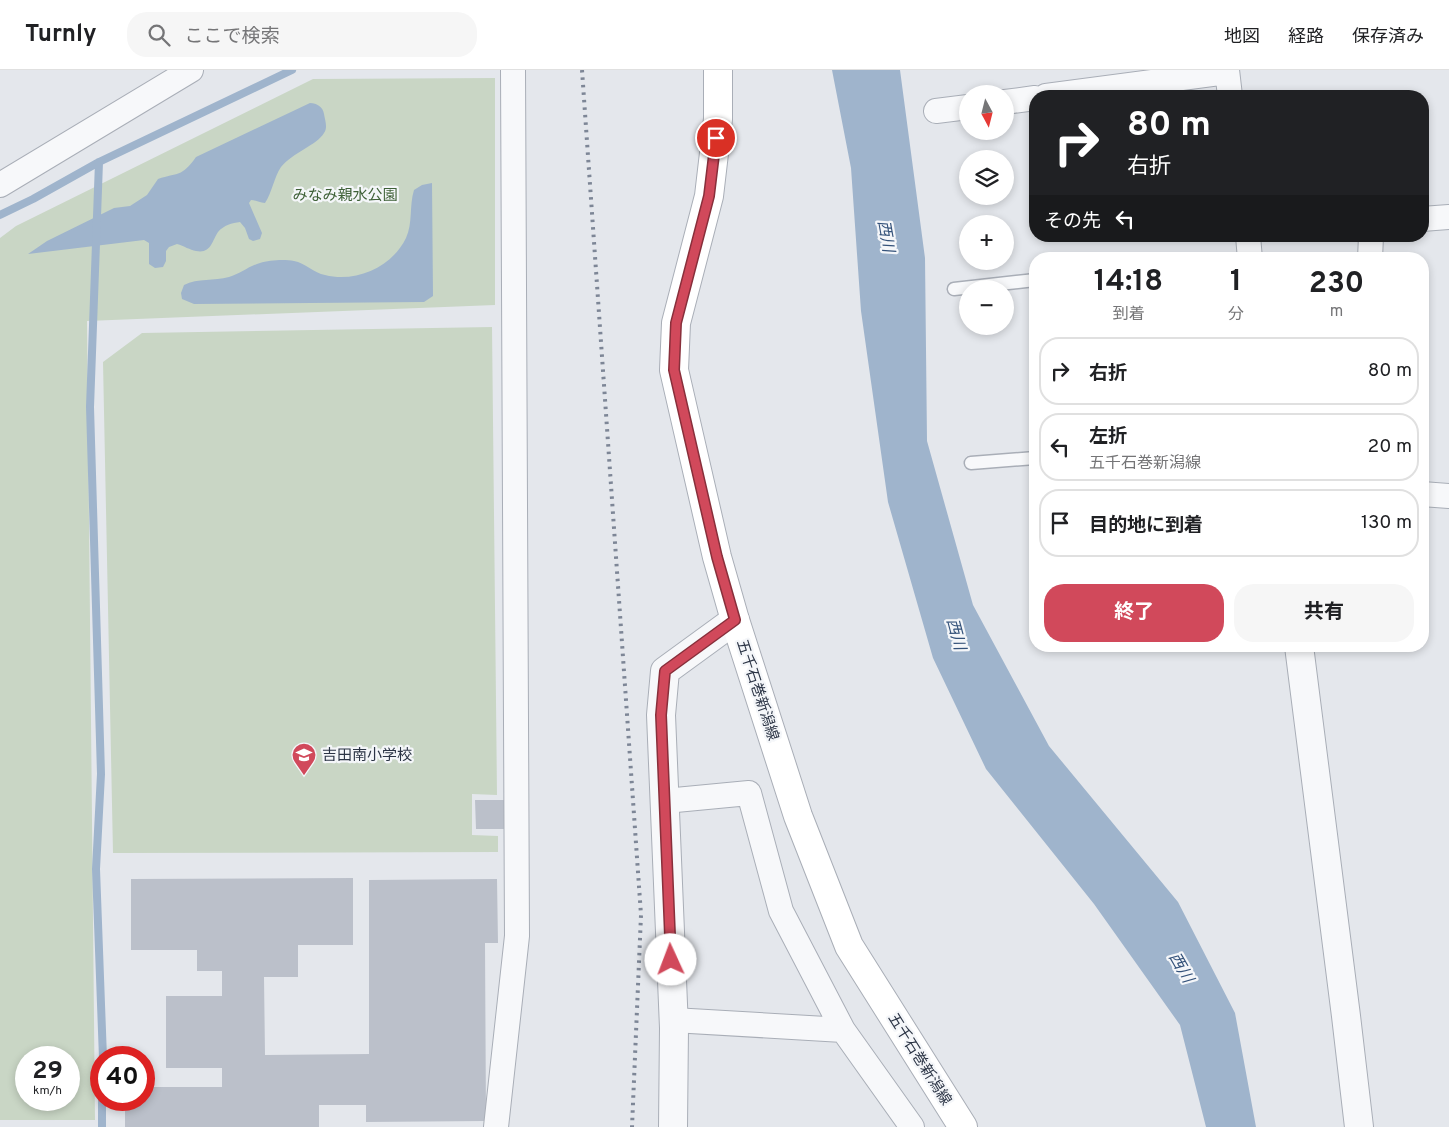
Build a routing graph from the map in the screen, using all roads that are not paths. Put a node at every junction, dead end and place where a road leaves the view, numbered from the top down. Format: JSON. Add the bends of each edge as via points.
{"nodes":[{"id":1,"x":191,"y":70,"type":"edge"},
{"id":2,"x":513,"y":70,"type":"edge"},
{"id":3,"x":718,"y":70,"type":"edge"},
{"id":4,"x":1227,"y":71,"type":"edge"},
{"id":5,"x":1089,"y":90,"type":"edge"},
{"id":6,"x":1229,"y":90,"type":"edge"},
{"id":7,"x":1029,"y":99,"type":"edge"},
{"id":8,"x":1014,"y":101,"type":"edge"},
{"id":9,"x":959,"y":108,"type":"edge"},
{"id":10,"x":936,"y":111,"type":"dead end"},
{"id":11,"x":0,"y":185,"type":"edge"},
{"id":12,"x":1449,"y":217,"type":"edge"},
{"id":13,"x":1429,"y":218,"type":"edge"},
{"id":14,"x":1029,"y":281,"type":"edge"},
{"id":15,"x":954,"y":289,"type":"dead end"},
{"id":16,"x":1029,"y":458,"type":"edge"},
{"id":17,"x":971,"y":463,"type":"dead end"},
{"id":18,"x":1429,"y":495,"type":"edge"},
{"id":19,"x":1449,"y":496,"type":"edge"},
{"id":20,"x":735,"y":620,"type":"junction"},
{"id":21,"x":1301,"y":652,"type":"edge"},
{"id":22,"x":665,"y":801,"type":"junction"},
{"id":23,"x":673,"y":1020,"type":"junction"},
{"id":24,"x":843,"y":1030,"type":"junction"},
{"id":25,"x":496,"y":1127,"type":"edge"},
{"id":26,"x":673,"y":1127,"type":"edge"},
{"id":27,"x":912,"y":1127,"type":"edge"},
{"id":28,"x":963,"y":1127,"type":"edge"},
{"id":29,"x":1359,"y":1127,"type":"edge"}],
"edges":[{"from":1,"to":11,"type":"street"},
{"from":2,"to":25,"type":"street","via":[[517,936]]},
{"from":3,"to":20,"type":"main road","name":"五千石巻新潟線","via":[[718,119],[709,196],[676,323],[674,370],[717,557]]},
{"from":4,"to":5,"type":"street"},
{"from":4,"to":6,"type":"street"},
{"from":7,"to":8,"type":"street"},
{"from":9,"to":10,"type":"street"},
{"from":12,"to":13,"type":"street"},
{"from":14,"to":15,"type":"lane"},
{"from":16,"to":17,"type":"lane"},
{"from":18,"to":19,"type":"street"},
{"from":20,"to":22,"type":"street","via":[[665,671],[661,715]]},
{"from":20,"to":28,"type":"main road","name":"五千石巻新潟線","via":[[798,816],[849,946]]},
{"from":21,"to":29,"type":"street"},
{"from":22,"to":23,"type":"street"},
{"from":22,"to":24,"type":"street","via":[[749,793],[781,911]]},
{"from":23,"to":24,"type":"street"},
{"from":23,"to":26,"type":"street"},
{"from":24,"to":27,"type":"street"}]}
